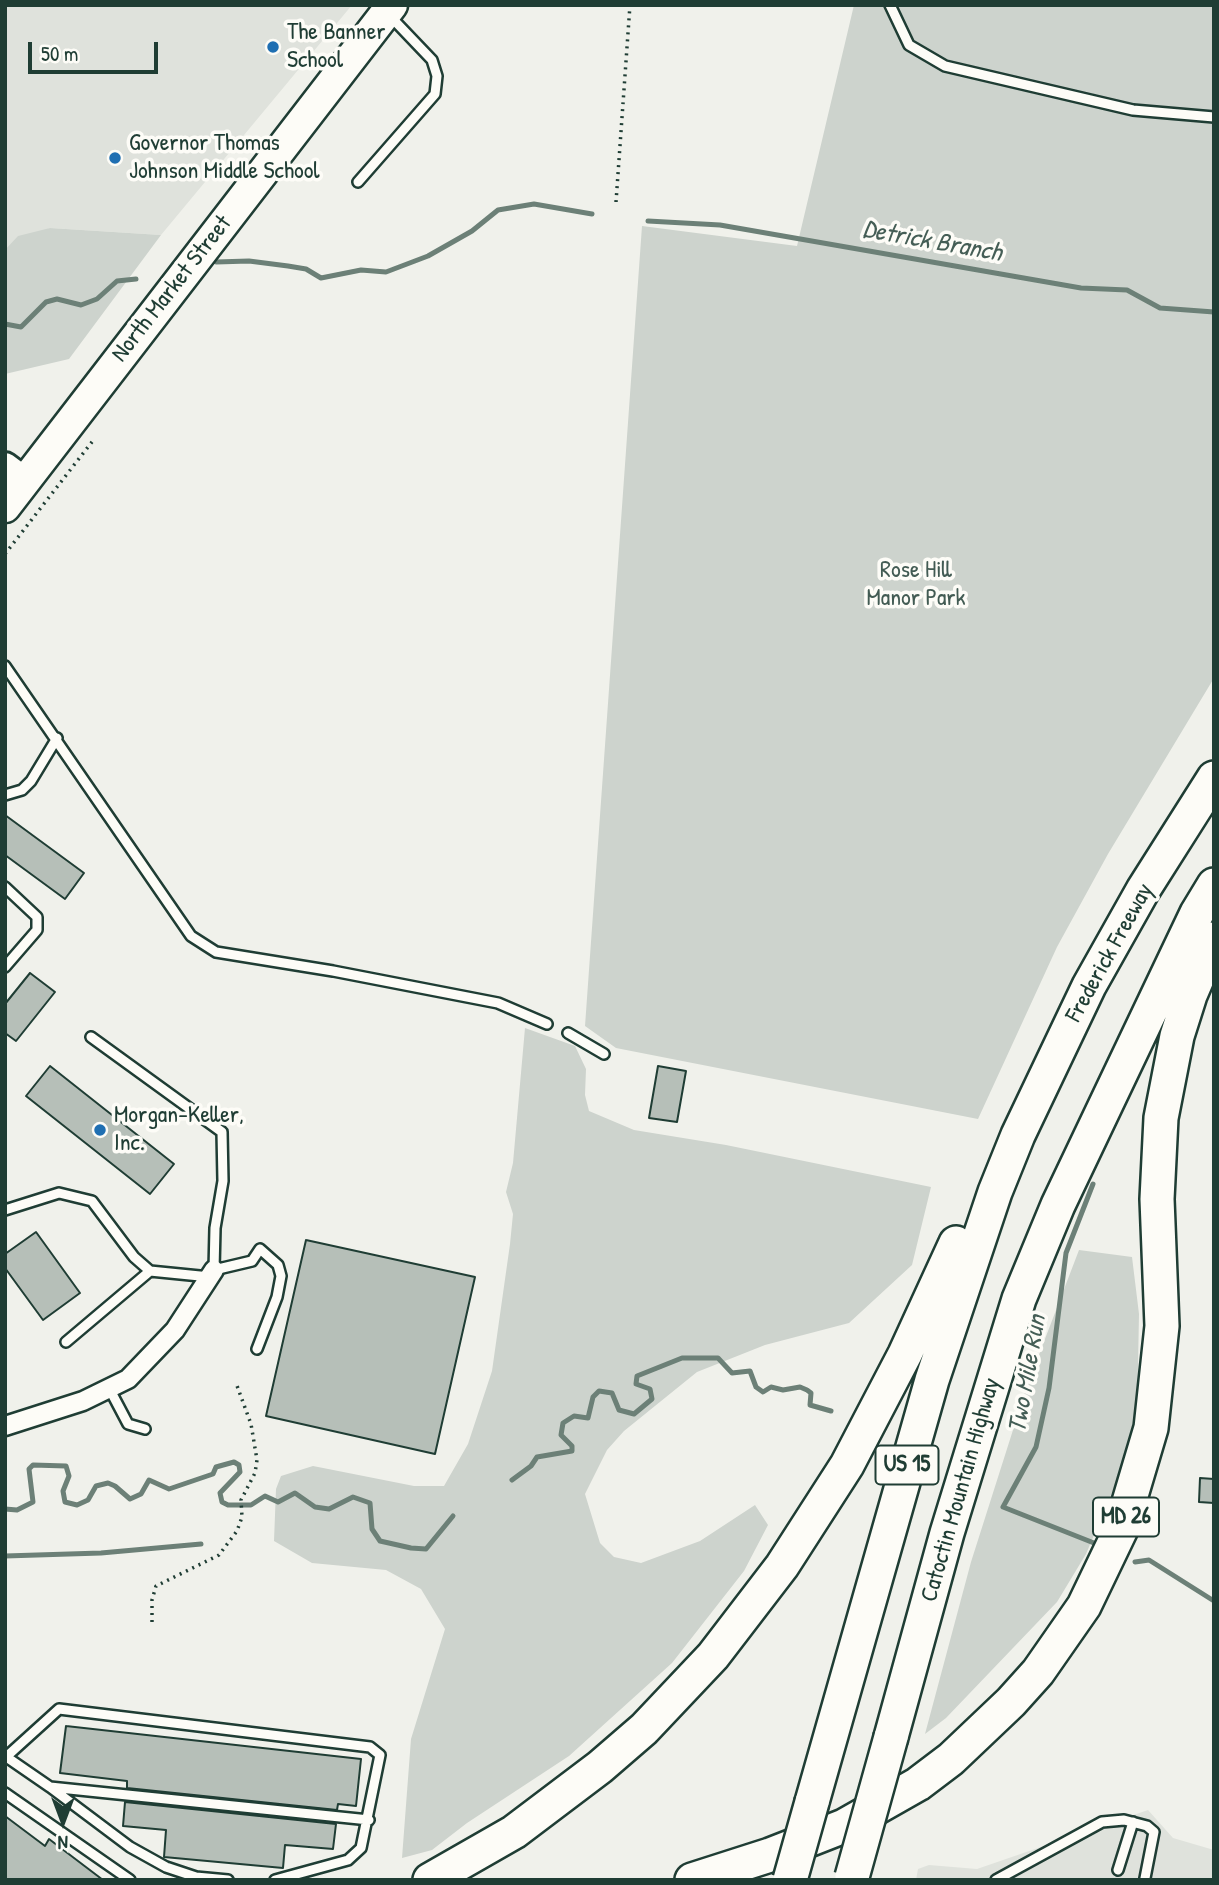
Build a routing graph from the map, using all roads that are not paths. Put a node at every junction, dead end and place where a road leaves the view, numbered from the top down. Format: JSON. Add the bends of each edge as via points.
{"nodes":[{"id":1,"x":890,"y":5,"type":"edge"},
{"id":2,"x":389,"y":9,"type":"edge"},
{"id":3,"x":1214,"y":117,"type":"edge"},
{"id":4,"x":358,"y":182,"type":"dead end"},
{"id":5,"x":15,"y":473,"type":"edge"},
{"id":6,"x":5,"y":507,"type":"edge"},
{"id":7,"x":5,"y":666,"type":"edge"},
{"id":8,"x":57,"y":738,"type":"junction"},
{"id":9,"x":1214,"y":778,"type":"edge"},
{"id":10,"x":5,"y":795,"type":"edge"},
{"id":11,"x":1214,"y":885,"type":"edge"},
{"id":12,"x":5,"y":887,"type":"edge"},
{"id":13,"x":1214,"y":939,"type":"edge"},
{"id":14,"x":5,"y":967,"type":"edge"},
{"id":15,"x":547,"y":1024,"type":"dead end"},
{"id":16,"x":568,"y":1033,"type":"dead end"},
{"id":17,"x":91,"y":1037,"type":"dead end"},
{"id":18,"x":604,"y":1054,"type":"dead end"},
{"id":19,"x":1018,"y":1135,"type":"junction"},
{"id":20,"x":5,"y":1210,"type":"edge"},
{"id":21,"x":150,"y":1271,"type":"junction"},
{"id":22,"x":212,"y":1273,"type":"junction"},
{"id":23,"x":66,"y":1342,"type":"dead end"},
{"id":24,"x":257,"y":1349,"type":"dead end"},
{"id":25,"x":109,"y":1388,"type":"junction"},
{"id":26,"x":5,"y":1426,"type":"edge"},
{"id":27,"x":145,"y":1429,"type":"dead end"},
{"id":28,"x":6,"y":1756,"type":"edge"},
{"id":29,"x":50,"y":1787,"type":"junction"},
{"id":30,"x":5,"y":1793,"type":"edge"},
{"id":31,"x":369,"y":1820,"type":"junction"},
{"id":32,"x":1133,"y":1822,"type":"junction"},
{"id":33,"x":1118,"y":1870,"type":"dead end"},
{"id":34,"x":851,"y":1878,"type":"edge"},
{"id":35,"x":1146,"y":1878,"type":"dead end"},
{"id":36,"x":130,"y":1880,"type":"edge"},
{"id":37,"x":228,"y":1880,"type":"edge"},
{"id":38,"x":275,"y":1880,"type":"edge"},
{"id":39,"x":430,"y":1880,"type":"edge"},
{"id":40,"x":692,"y":1880,"type":"edge"},
{"id":41,"x":790,"y":1880,"type":"edge"},
{"id":42,"x":996,"y":1880,"type":"edge"}],
"edges":[{"from":1,"to":3,"type":"lane","via":[[909,45],[945,66],[1133,110]]},
{"from":2,"to":4,"type":"lane","via":[[432,60],[437,76],[435,94]]},
{"from":2,"to":5,"type":"main road","name":"North Market Street"},
{"from":5,"to":6,"type":"main road","name":"North Market Street"},
{"from":7,"to":8,"type":"lane"},
{"from":8,"to":10,"type":"lane","via":[[31,781],[22,790]]},
{"from":8,"to":15,"type":"lane","via":[[191,936],[216,953],[498,1003]]},
{"from":9,"to":19,"type":"highway","name":"Frederick Freeway","number":"US 15","via":[[1089,986]]},
{"from":11,"to":34,"type":"highway","name":"Catoctin Mountain Highway","number":"US 15","bridge":true,"via":[[1058,1205],[1019,1299],[947,1533]]},
{"from":12,"to":14,"type":"lane","via":[[37,917],[37,930]]},
{"from":13,"to":40,"type":"highway","number":"MD 26","via":[[1177,1037],[1161,1118],[1157,1199],[1162,1326],[1151,1429],[1121,1529],[1084,1606],[1011,1702],[918,1784],[844,1826]]},
{"from":16,"to":18,"type":"lane"},
{"from":17,"to":22,"type":"lane","via":[[222,1132],[223,1181]]},
{"from":19,"to":39,"type":"highway","via":[[970,1208],[935,1292],[847,1465],[745,1616],[681,1692],[600,1768],[514,1832]]},
{"from":19,"to":41,"type":"highway","number":"US 15","bridge":true,"via":[[932,1380]]},
{"from":20,"to":21,"type":"lane","via":[[59,1193],[92,1201]]},
{"from":21,"to":22,"type":"lane"},
{"from":21,"to":23,"type":"lane"},
{"from":22,"to":24,"type":"lane","via":[[252,1261],[260,1249],[278,1265],[277,1297]]},
{"from":22,"to":25,"type":"street","via":[[175,1331],[128,1379]]},
{"from":25,"to":26,"type":"street"},
{"from":25,"to":27,"type":"lane","via":[[128,1424]]},
{"from":28,"to":29,"type":"lane"},
{"from":28,"to":31,"type":"lane","via":[[59,1709],[370,1747],[380,1755]]},
{"from":29,"to":31,"type":"lane"},
{"from":29,"to":37,"type":"lane","via":[[130,1847],[166,1867],[196,1877]]},
{"from":30,"to":36,"type":"lane"},
{"from":31,"to":38,"type":"lane","via":[[361,1848],[348,1860]]},
{"from":32,"to":33,"type":"lane"},
{"from":32,"to":35,"type":"lane","via":[[1154,1832]]},
{"from":32,"to":42,"type":"lane","via":[[1102,1822]]}]}
